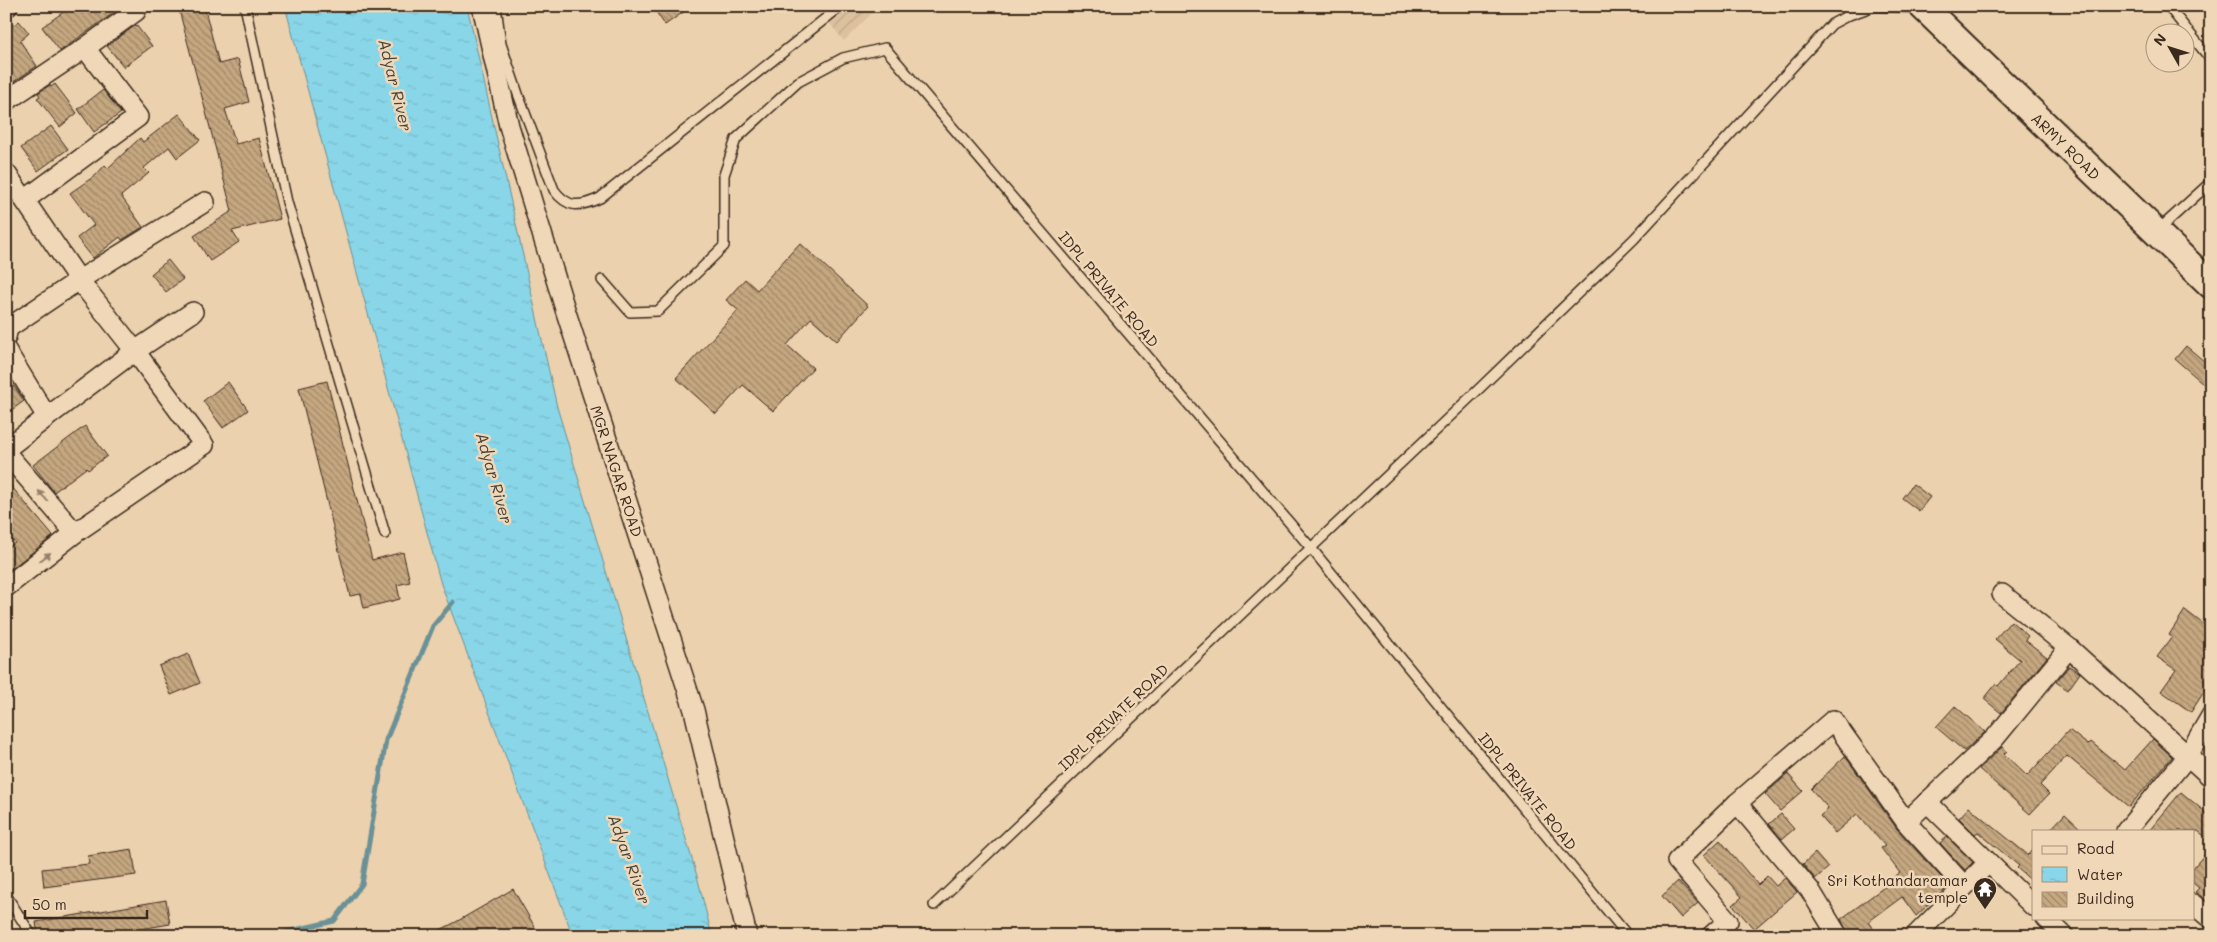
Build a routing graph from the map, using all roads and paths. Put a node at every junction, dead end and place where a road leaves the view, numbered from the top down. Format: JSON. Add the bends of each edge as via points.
{"nodes":[{"id":1,"x":245,"y":6,"type":"edge"},
{"id":2,"x":482,"y":6,"type":"edge"},
{"id":3,"x":496,"y":6,"type":"edge"},
{"id":4,"x":841,"y":6,"type":"edge"},
{"id":5,"x":2168,"y":6,"type":"edge"},
{"id":6,"x":1923,"y":7,"type":"edge"},
{"id":7,"x":136,"y":10,"type":"dead end"},
{"id":8,"x":85,"y":48,"type":"junction"},
{"id":9,"x":2211,"y":60,"type":"edge"},
{"id":10,"x":6,"y":101,"type":"edge"},
{"id":11,"x":6,"y":173,"type":"edge"},
{"id":12,"x":2211,"y":182,"type":"edge"},
{"id":13,"x":26,"y":199,"type":"junction"},
{"id":14,"x":205,"y":202,"type":"dead end"},
{"id":15,"x":2155,"y":233,"type":"junction"},
{"id":16,"x":79,"y":280,"type":"junction"},
{"id":17,"x":602,"y":280,"type":"dead end"},
{"id":18,"x":2211,"y":285,"type":"edge"},
{"id":19,"x":193,"y":312,"type":"dead end"},
{"id":20,"x":6,"y":337,"type":"edge"},
{"id":21,"x":6,"y":350,"type":"edge"},
{"id":22,"x":135,"y":351,"type":"junction"},
{"id":23,"x":47,"y":417,"type":"junction"},
{"id":24,"x":6,"y":451,"type":"edge"},
{"id":25,"x":75,"y":533,"type":"junction"},
{"id":26,"x":386,"y":534,"type":"dead end"},
{"id":27,"x":1311,"y":548,"type":"junction"},
{"id":28,"x":6,"y":587,"type":"edge"},
{"id":29,"x":2002,"y":594,"type":"dead end"},
{"id":30,"x":2069,"y":648,"type":"junction"},
{"id":31,"x":2211,"y":716,"type":"edge"},
{"id":32,"x":2187,"y":757,"type":"junction"},
{"id":33,"x":2211,"y":777,"type":"edge"},
{"id":34,"x":1927,"y":802,"type":"junction"},
{"id":35,"x":1738,"y":803,"type":"junction"},
{"id":36,"x":1906,"y":822,"type":"junction"},
{"id":37,"x":2127,"y":830,"type":"edge"},
{"id":38,"x":1988,"y":863,"type":"junction"},
{"id":39,"x":1964,"y":886,"type":"junction"},
{"id":40,"x":6,"y":895,"type":"edge"},
{"id":41,"x":934,"y":905,"type":"dead end"},
{"id":42,"x":2032,"y":905,"type":"edge"},
{"id":43,"x":2194,"y":905,"type":"edge"},
{"id":44,"x":2211,"y":919,"type":"edge"},
{"id":45,"x":2050,"y":920,"type":"edge"},
{"id":46,"x":32,"y":936,"type":"edge"},
{"id":47,"x":747,"y":936,"type":"edge"},
{"id":48,"x":1628,"y":936,"type":"edge"},
{"id":49,"x":1711,"y":936,"type":"edge"},
{"id":50,"x":1838,"y":936,"type":"edge"},
{"id":51,"x":1915,"y":936,"type":"edge"},
{"id":52,"x":2064,"y":936,"type":"edge"}],
"edges":[{"from":1,"to":26,"type":"lane","via":[[287,202]]},
{"from":2,"to":47,"type":"street","name":"MGR NAGAR ROAD","via":[[514,144],[694,710]]},
{"from":3,"to":4,"type":"lane","via":[[501,44],[554,190],[562,201],[575,206],[600,198]]},
{"from":5,"to":9,"type":"lane"},
{"from":6,"to":15,"type":"street","name":"ARMY ROAD"},
{"from":6,"to":27,"type":"lane","via":[[1874,6],[1832,24],[1634,239]]},
{"from":7,"to":8,"type":"street"},
{"from":8,"to":10,"type":"street"},
{"from":8,"to":13,"type":"street","via":[[138,117]]},
{"from":11,"to":13,"type":"street"},
{"from":12,"to":15,"type":"lane"},
{"from":13,"to":16,"type":"street"},
{"from":14,"to":16,"type":"street"},
{"from":15,"to":18,"type":"street","name":"ARMY ROAD"},
{"from":16,"to":20,"type":"street","via":[[8,328]]},
{"from":16,"to":22,"type":"street"},
{"from":17,"to":27,"type":"lane","name":"IDPL PRIVATE ROAD","via":[[630,312],[658,311],[724,246],[724,175],[736,139],[798,82],[843,58],[885,48]]},
{"from":19,"to":22,"type":"street"},
{"from":21,"to":23,"type":"street"},
{"from":22,"to":23,"type":"street"},
{"from":22,"to":25,"type":"street","via":[[204,446]]},
{"from":23,"to":24,"type":"street"},
{"from":25,"to":24,"type":"street","one_way":true},
{"from":28,"to":25,"type":"street","one_way":true},
{"from":27,"to":41,"type":"lane","name":"IDPL PRIVATE ROAD"},
{"from":27,"to":48,"type":"lane","name":"IDPL PRIVATE ROAD"},
{"from":29,"to":30,"type":"street"},
{"from":30,"to":32,"type":"street"},
{"from":30,"to":34,"type":"street","via":[[1995,738]]},
{"from":31,"to":32,"type":"street"},
{"from":32,"to":33,"type":"street"},
{"from":32,"to":37,"type":"street"},
{"from":34,"to":36,"type":"street"},
{"from":34,"to":38,"type":"street"},
{"from":35,"to":36,"type":"street","via":[[1833,720]]},
{"from":35,"to":49,"type":"street","via":[[1677,861],[1728,921]]},
{"from":35,"to":50,"type":"street","via":[[1810,890]]},
{"from":36,"to":39,"type":"street"},
{"from":38,"to":39,"type":"street"},
{"from":38,"to":42,"type":"street"},
{"from":39,"to":51,"type":"street"},
{"from":40,"to":46,"type":"lane"},
{"from":43,"to":44,"type":"street"},
{"from":45,"to":52,"type":"street"}]}
